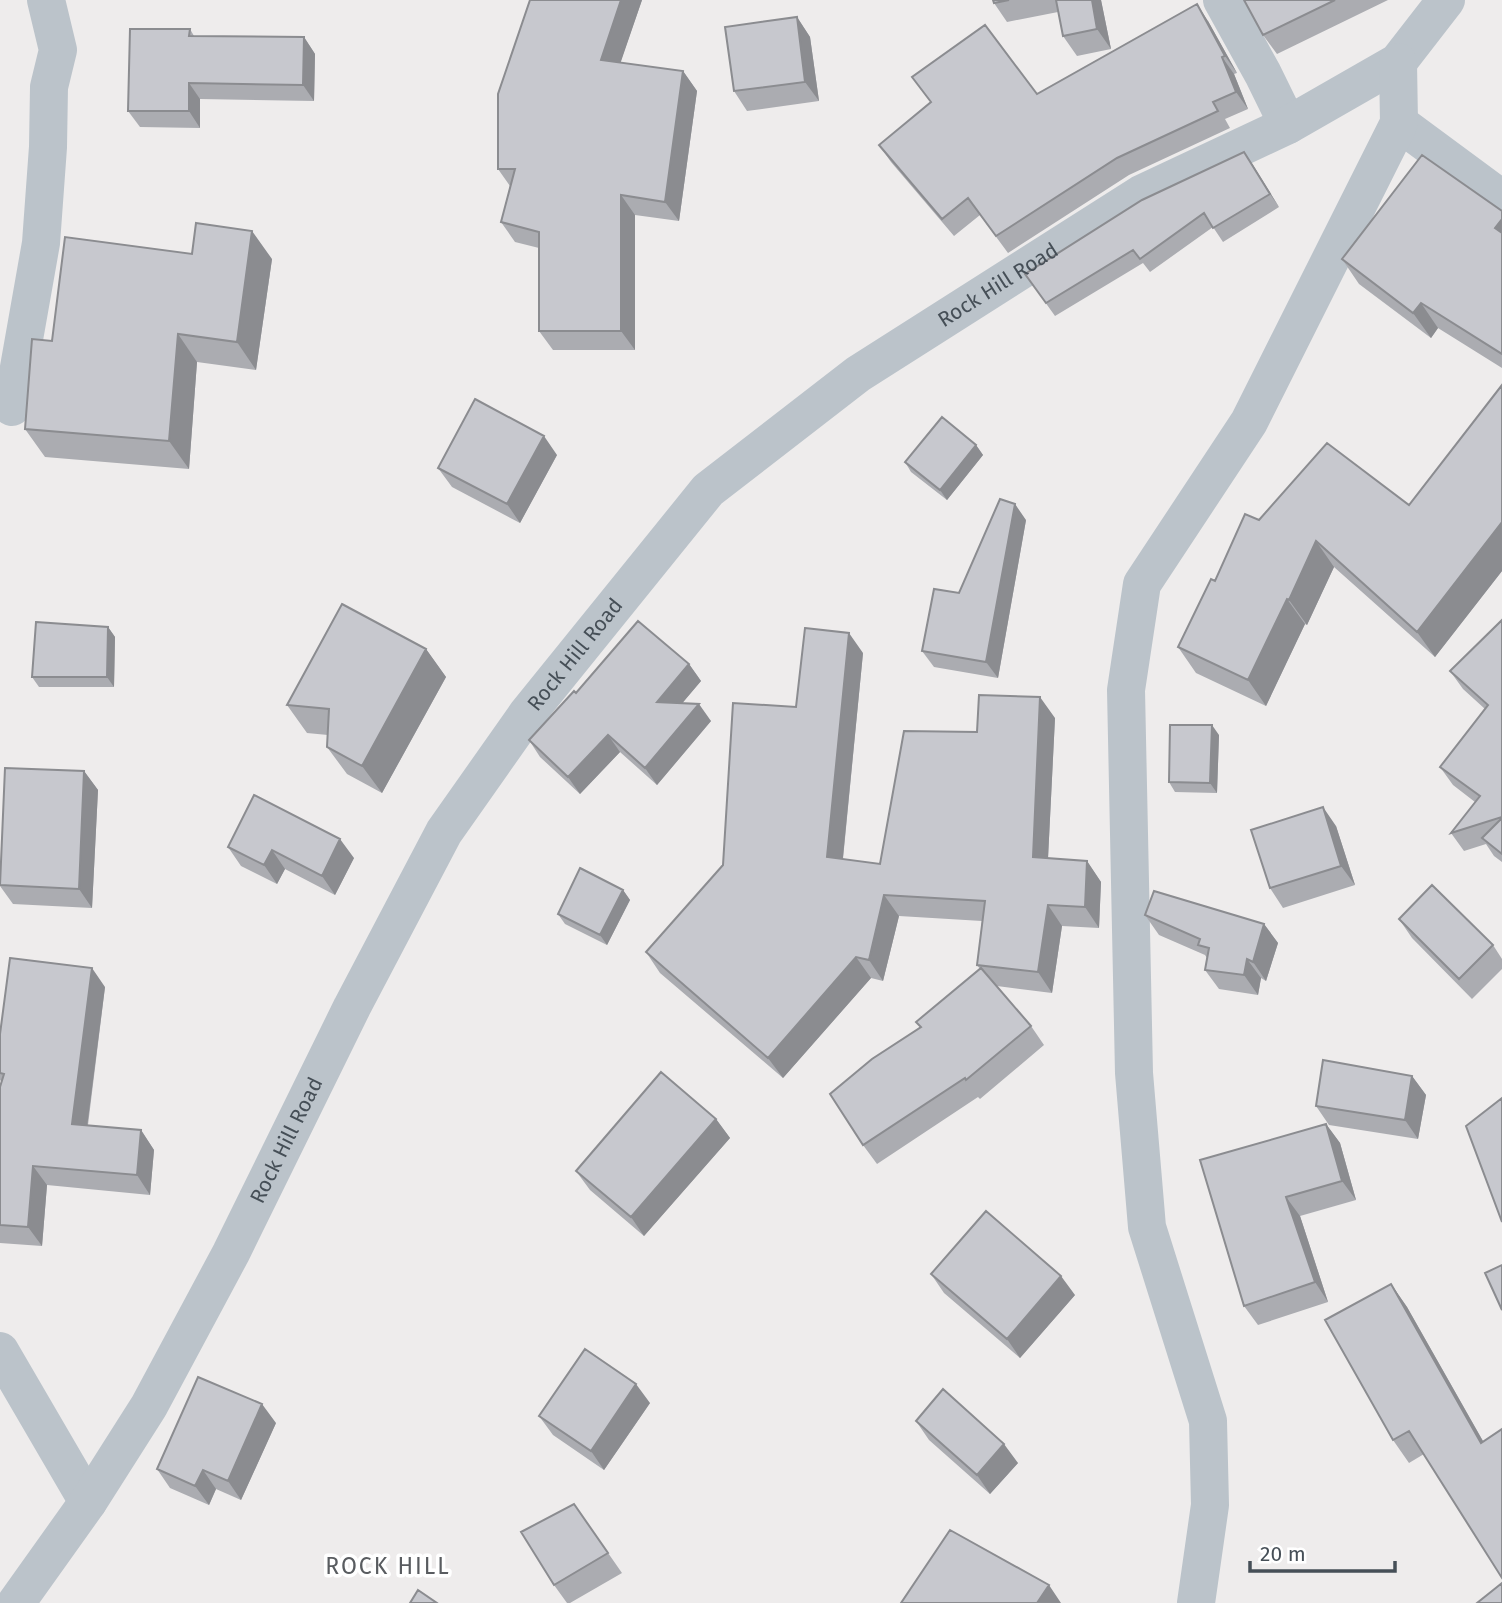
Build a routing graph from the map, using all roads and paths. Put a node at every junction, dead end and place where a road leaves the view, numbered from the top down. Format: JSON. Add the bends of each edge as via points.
{"nodes":[{"id":1,"x":46,"y":0,"type":"edge"},
{"id":2,"x":1222,"y":0,"type":"edge"},
{"id":3,"x":1446,"y":0,"type":"edge"},
{"id":4,"x":1398,"y":62,"type":"junction"},
{"id":5,"x":1399,"y":123,"type":"junction"},
{"id":6,"x":1288,"y":125,"type":"junction"},
{"id":7,"x":1502,"y":198,"type":"edge"},
{"id":8,"x":12,"y":407,"type":"dead end"},
{"id":9,"x":0,"y":1351,"type":"edge"},
{"id":10,"x":88,"y":1502,"type":"junction"},
{"id":11,"x":16,"y":1603,"type":"edge"},
{"id":12,"x":1196,"y":1603,"type":"edge"}],
"edges":[{"from":1,"to":8,"type":"street","via":[[58,50],[49,87],[41,243]]},
{"from":2,"to":6,"type":"street"},
{"from":3,"to":4,"type":"street","name":"Rock Hill Road"},
{"from":4,"to":5,"type":"street"},
{"from":4,"to":6,"type":"street","name":"Rock Hill Road"},
{"from":5,"to":7,"type":"street"},
{"from":5,"to":12,"type":"street","via":[[1249,422],[1142,584],[1126,690],[1134,1073],[1147,1227],[1208,1421],[1210,1505]]},
{"from":6,"to":10,"type":"street","name":"Rock Hill Road","via":[[1141,194],[858,374],[708,490],[527,714],[444,832],[352,1007],[232,1254],[149,1406]]},
{"from":9,"to":10,"type":"street"},
{"from":10,"to":11,"type":"street","name":"Rock Hill Road"}]}
